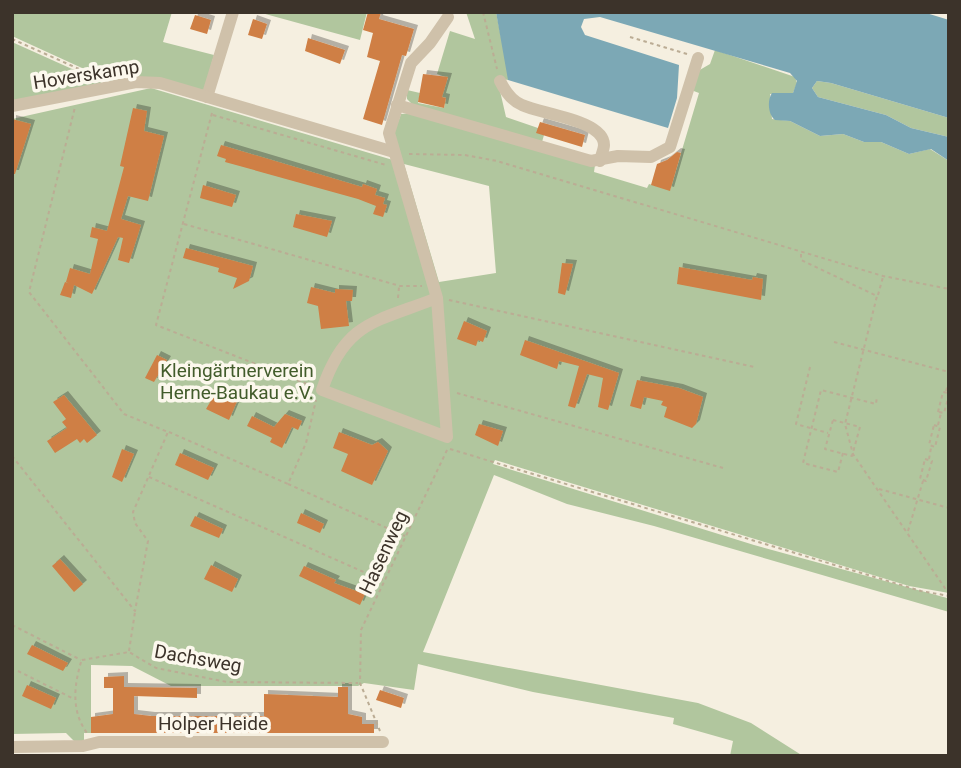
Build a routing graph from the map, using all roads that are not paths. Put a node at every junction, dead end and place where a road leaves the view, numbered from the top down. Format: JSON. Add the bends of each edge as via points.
{"nodes":[{"id":1,"x":233,"y":12,"type":"edge"},
{"id":2,"x":448,"y":17,"type":"dead end"},
{"id":3,"x":698,"y":58,"type":"road end"},
{"id":4,"x":500,"y":81,"type":"road end"},
{"id":5,"x":207,"y":97,"type":"junction"},
{"id":6,"x":397,"y":105,"type":"junction"},
{"id":7,"x":12,"y":106,"type":"edge"},
{"id":8,"x":394,"y":152,"type":"junction"},
{"id":9,"x":600,"y":161,"type":"junction"},
{"id":10,"x":436,"y":292,"type":"junction"},
{"id":11,"x":383,"y":742,"type":"road end"},
{"id":12,"x":12,"y":747,"type":"edge"},
{"id":13,"x":139,"y":749,"type":"edge"},
{"id":14,"x":287,"y":749,"type":"edge"}],
"edges":[{"from":1,"to":5,"type":"street"},
{"from":2,"to":6,"type":"street","via":[[411,63]]},
{"from":3,"to":9,"type":"street","via":[[670,147],[651,157],[618,156]]},
{"from":4,"to":9,"type":"street","via":[[521,105],[593,127],[602,135]]},
{"from":5,"to":7,"type":"street","name":"Hoverskamp","via":[[147,82]]},
{"from":5,"to":8,"type":"street","name":"Hoverskamp"},
{"from":6,"to":8,"type":"street","via":[[389,133]]},
{"from":6,"to":9,"type":"street"},
{"from":8,"to":10,"type":"street"},
{"from":10,"to":10,"type":"street","via":[[446,390],[447,443],[322,390],[331,363],[351,335]]},
{"from":11,"to":14,"type":"street","name":"Holper Heide"},
{"from":12,"to":13,"type":"street","name":"Holper Heide","via":[[91,744]]},
{"from":13,"to":14,"type":"street","name":"Holper Heide"}]}
